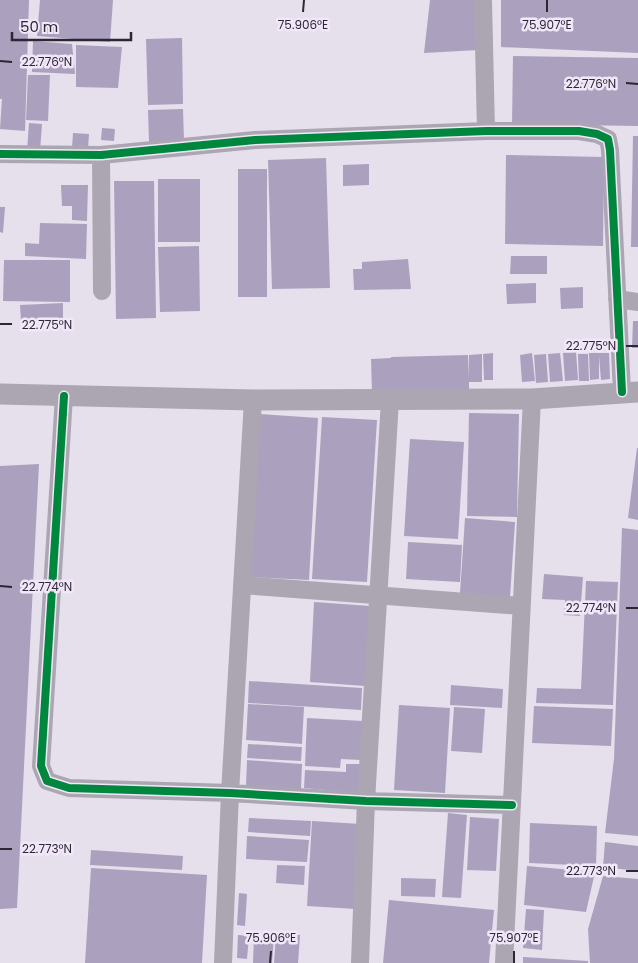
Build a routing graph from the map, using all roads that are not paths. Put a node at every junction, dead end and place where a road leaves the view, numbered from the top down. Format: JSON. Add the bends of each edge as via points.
{"nodes":[{"id":1,"x":483,"y":0,"type":"edge"},
{"id":2,"x":486,"y":130,"type":"junction"},
{"id":3,"x":0,"y":154,"type":"edge"},
{"id":4,"x":101,"y":155,"type":"junction"},
{"id":5,"x":102,"y":291,"type":"dead end"},
{"id":6,"x":617,"y":299,"type":"junction"},
{"id":7,"x":638,"y":302,"type":"edge"},
{"id":8,"x":630,"y":392,"type":"edge"},
{"id":9,"x":0,"y":394,"type":"edge"},
{"id":10,"x":64,"y":396,"type":"junction"},
{"id":11,"x":532,"y":399,"type":"junction"},
{"id":12,"x":253,"y":400,"type":"junction"},
{"id":13,"x":390,"y":400,"type":"junction"},
{"id":14,"x":242,"y":586,"type":"junction"},
{"id":15,"x":378,"y":596,"type":"junction"},
{"id":16,"x":522,"y":606,"type":"junction"},
{"id":17,"x":230,"y":793,"type":"junction"},
{"id":18,"x":366,"y":801,"type":"junction"},
{"id":19,"x":512,"y":805,"type":"junction"},
{"id":20,"x":223,"y":963,"type":"edge"},
{"id":21,"x":360,"y":963,"type":"edge"},
{"id":22,"x":504,"y":963,"type":"edge"}],
"edges":[{"from":1,"to":2,"type":"street"},
{"from":2,"to":4,"type":"street","via":[[255,140]]},
{"from":2,"to":6,"type":"street","via":[[579,131],[608,139]]},
{"from":3,"to":4,"type":"street"},
{"from":4,"to":5,"type":"street"},
{"from":6,"to":7,"type":"street"},
{"from":6,"to":8,"type":"street"},
{"from":8,"to":11,"type":"street"},
{"from":9,"to":10,"type":"street"},
{"from":10,"to":12,"type":"street"},
{"from":10,"to":17,"type":"street","via":[[41,766],[47,781],[69,788]]},
{"from":11,"to":13,"type":"street"},
{"from":11,"to":16,"type":"street"},
{"from":12,"to":13,"type":"street"},
{"from":12,"to":14,"type":"street"},
{"from":13,"to":15,"type":"street"},
{"from":14,"to":15,"type":"street"},
{"from":14,"to":17,"type":"street"},
{"from":15,"to":16,"type":"street"},
{"from":15,"to":18,"type":"street"},
{"from":16,"to":19,"type":"street"},
{"from":17,"to":18,"type":"street"},
{"from":17,"to":20,"type":"street"},
{"from":18,"to":19,"type":"street"},
{"from":18,"to":21,"type":"street"},
{"from":19,"to":22,"type":"street"}]}
